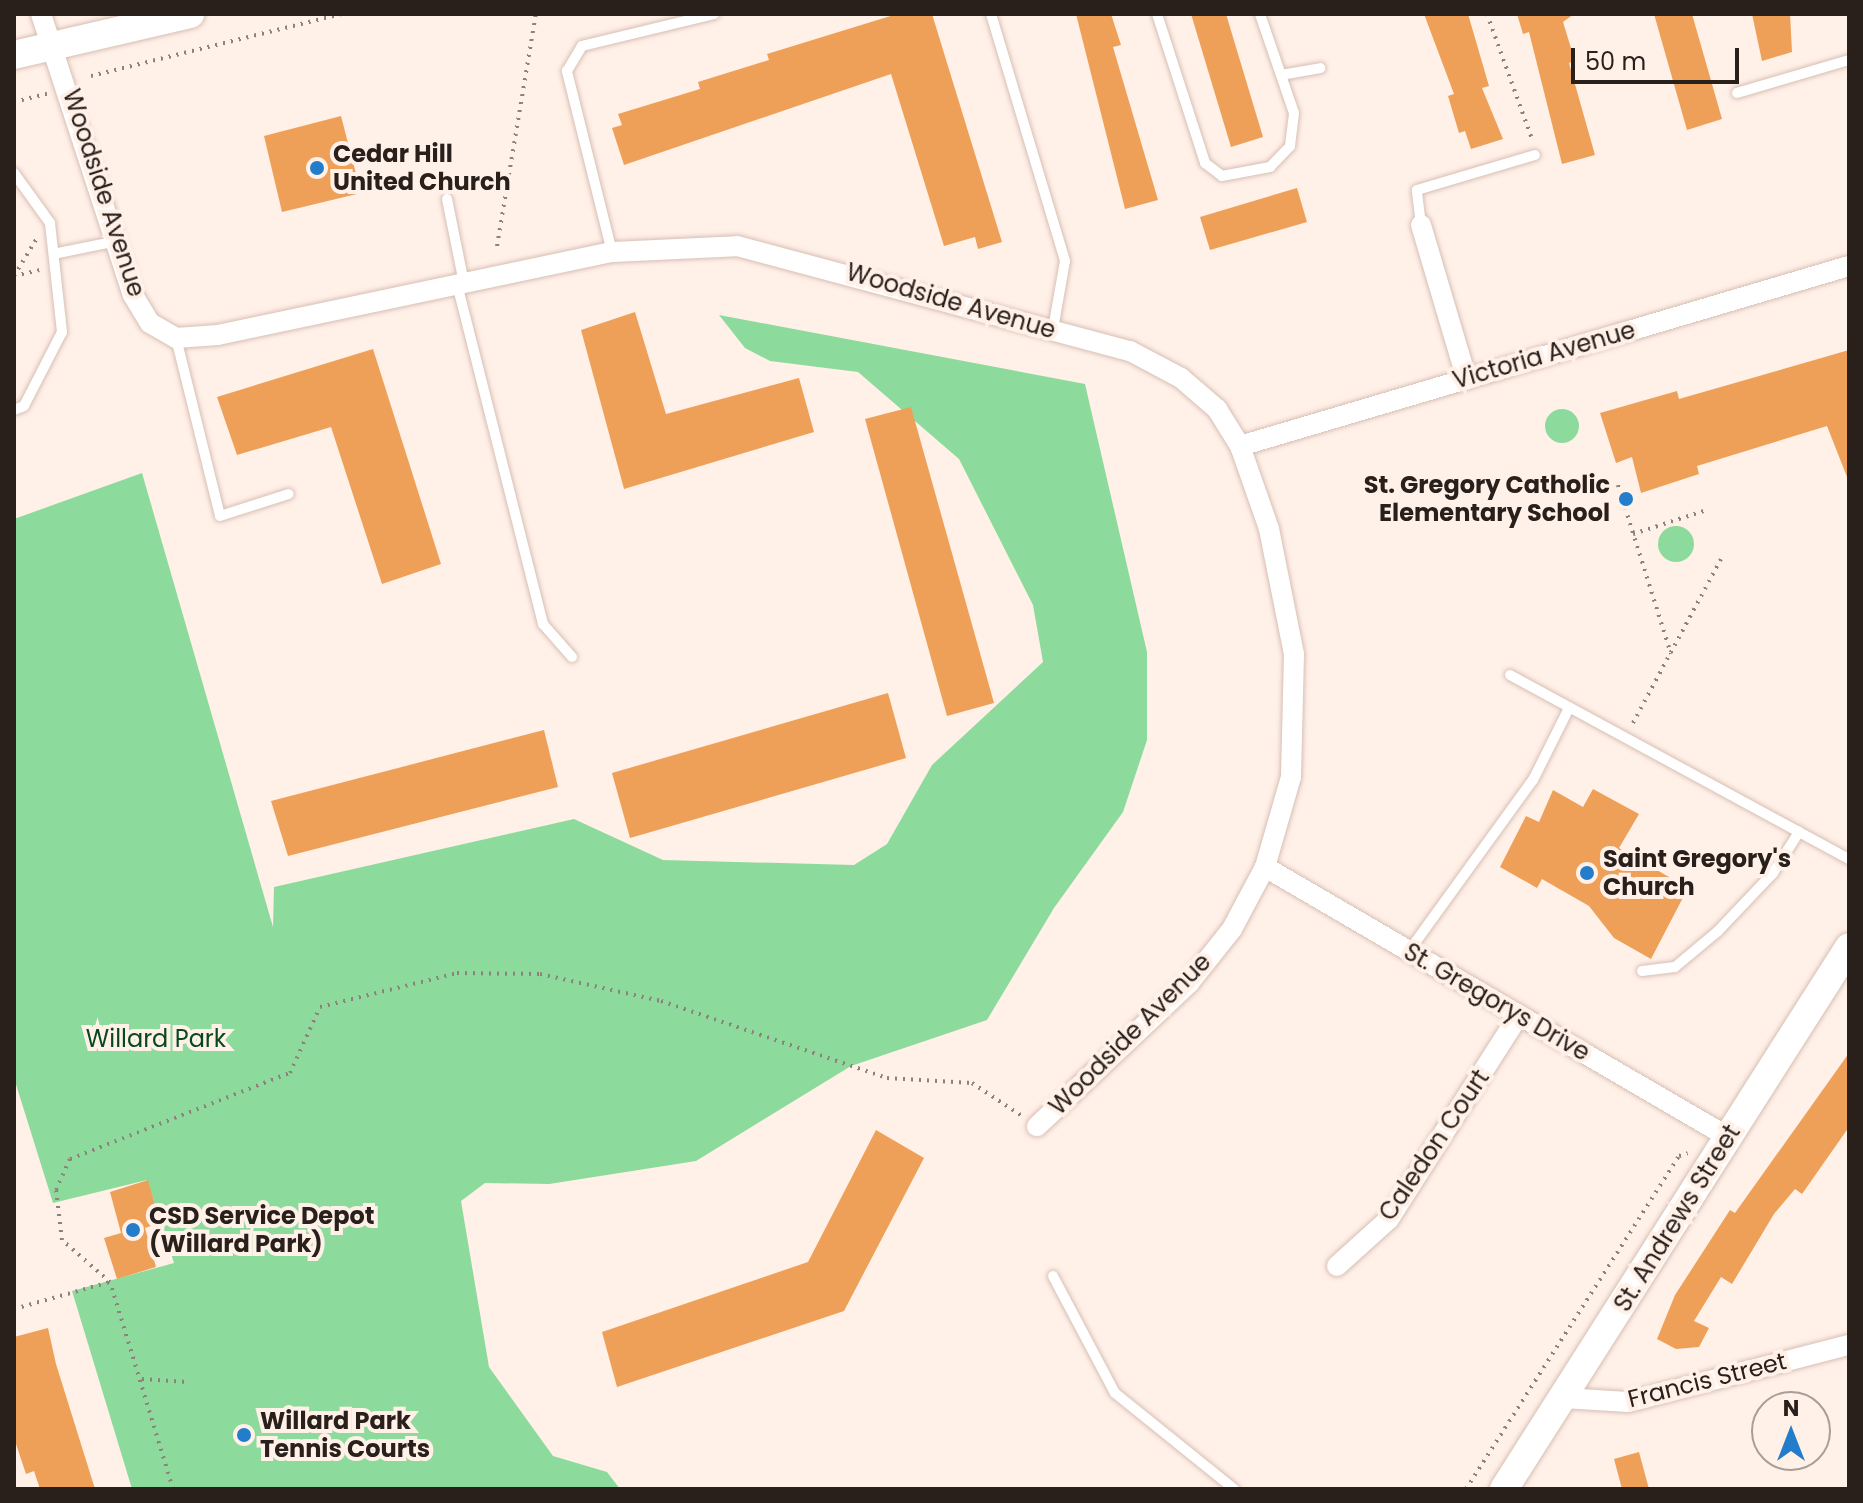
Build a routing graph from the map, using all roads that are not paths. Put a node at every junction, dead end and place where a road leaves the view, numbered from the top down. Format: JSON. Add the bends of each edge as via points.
{"nodes":[{"id":1,"x":41,"y":14,"type":"edge"},
{"id":2,"x":190,"y":14,"type":"edge"},
{"id":3,"x":714,"y":14,"type":"edge"},
{"id":4,"x":991,"y":14,"type":"edge"},
{"id":5,"x":1157,"y":14,"type":"edge"},
{"id":6,"x":1260,"y":14,"type":"edge"},
{"id":7,"x":56,"y":46,"type":"junction"},
{"id":8,"x":14,"y":55,"type":"edge"},
{"id":9,"x":1849,"y":60,"type":"edge"},
{"id":10,"x":1320,"y":68,"type":"dead end"},
{"id":11,"x":1281,"y":75,"type":"junction"},
{"id":12,"x":1737,"y":93,"type":"dead end"},
{"id":13,"x":1535,"y":155,"type":"road end"},
{"id":14,"x":14,"y":173,"type":"edge"},
{"id":15,"x":447,"y":199,"type":"dead end"},
{"id":16,"x":1421,"y":225,"type":"joint"},
{"id":17,"x":117,"y":241,"type":"junction"},
{"id":18,"x":612,"y":252,"type":"junction"},
{"id":19,"x":59,"y":259,"type":"junction"},
{"id":20,"x":1849,"y":266,"type":"edge"},
{"id":21,"x":460,"y":283,"type":"junction"},
{"id":22,"x":1053,"y":329,"type":"junction"},
{"id":23,"x":176,"y":338,"type":"junction"},
{"id":24,"x":1466,"y":377,"type":"junction"},
{"id":25,"x":14,"y":410,"type":"edge"},
{"id":26,"x":1240,"y":446,"type":"junction"},
{"id":27,"x":289,"y":494,"type":"dead end"},
{"id":28,"x":572,"y":657,"type":"dead end"},
{"id":29,"x":1510,"y":675,"type":"dead end"},
{"id":30,"x":1569,"y":708,"type":"junction"},
{"id":31,"x":1799,"y":832,"type":"junction"},
{"id":32,"x":1849,"y":859,"type":"edge"},
{"id":33,"x":1265,"y":867,"type":"junction"},
{"id":34,"x":1849,"y":947,"type":"edge"},
{"id":35,"x":1409,"y":951,"type":"junction"},
{"id":36,"x":1642,"y":971,"type":"dead end"},
{"id":37,"x":1519,"y":1015,"type":"junction"},
{"id":38,"x":1037,"y":1126,"type":"road end"},
{"id":39,"x":1728,"y":1137,"type":"junction"},
{"id":40,"x":1337,"y":1266,"type":"dead end"},
{"id":41,"x":1053,"y":1276,"type":"dead end"},
{"id":42,"x":1849,"y":1345,"type":"edge"},
{"id":43,"x":1563,"y":1398,"type":"junction"},
{"id":44,"x":1234,"y":1489,"type":"edge"},
{"id":45,"x":1504,"y":1489,"type":"edge"}],
"edges":[{"from":1,"to":7,"type":"street","name":"Woodside Avenue"},
{"from":2,"to":7,"type":"main road"},
{"from":3,"to":18,"type":"lane","via":[[582,46],[567,71]]},
{"from":4,"to":22,"type":"lane","via":[[1065,261]]},
{"from":5,"to":11,"type":"lane","via":[[1205,163],[1222,176],[1270,167],[1290,146],[1294,113]]},
{"from":6,"to":11,"type":"lane"},
{"from":7,"to":8,"type":"main road"},
{"from":7,"to":17,"type":"street","name":"Woodside Avenue"},
{"from":9,"to":12,"type":"lane"},
{"from":10,"to":11,"type":"lane"},
{"from":13,"to":16,"type":"lane","via":[[1417,190]]},
{"from":14,"to":19,"type":"lane","via":[[50,223]]},
{"from":15,"to":21,"type":"lane"},
{"from":16,"to":24,"type":"street"},
{"from":17,"to":19,"type":"lane"},
{"from":17,"to":23,"type":"street","name":"Woodside Avenue","via":[[150,323]]},
{"from":18,"to":21,"type":"street","name":"Woodside Avenue"},
{"from":18,"to":22,"type":"street","name":"Woodside Avenue","via":[[677,245],[788,254]]},
{"from":19,"to":25,"type":"lane","via":[[62,332],[24,406]]},
{"from":20,"to":24,"type":"street","name":"Victoria Avenue"},
{"from":21,"to":23,"type":"street","name":"Woodside Avenue"},
{"from":21,"to":28,"type":"lane","via":[[543,624]]},
{"from":22,"to":26,"type":"street","name":"Woodside Avenue","via":[[1130,351],[1181,378],[1217,409]]},
{"from":23,"to":27,"type":"lane","via":[[220,516]]},
{"from":24,"to":26,"type":"street","name":"Victoria Avenue"},
{"from":26,"to":33,"type":"street","name":"Woodside Avenue","via":[[1269,529],[1294,654],[1291,777]]},
{"from":29,"to":30,"type":"lane"},
{"from":30,"to":31,"type":"lane"},
{"from":30,"to":35,"type":"lane","via":[[1533,780]]},
{"from":31,"to":32,"type":"lane"},
{"from":31,"to":36,"type":"lane","via":[[1773,873],[1718,931],[1675,967]]},
{"from":33,"to":35,"type":"street","name":"St. Gregorys Drive"},
{"from":33,"to":38,"type":"street","name":"Woodside Avenue","via":[[1232,929],[1189,983]]},
{"from":34,"to":39,"type":"main road","name":"St. Andrews Street"},
{"from":35,"to":37,"type":"street","name":"St. Gregorys Drive"},
{"from":37,"to":39,"type":"street","name":"St. Gregorys Drive"},
{"from":37,"to":40,"type":"street","name":"Caledon Court","via":[[1389,1219]]},
{"from":39,"to":43,"type":"main road","name":"St. Andrews Street"},
{"from":41,"to":44,"type":"lane","via":[[1115,1393]]},
{"from":42,"to":43,"type":"street","name":"Francis Street","via":[[1628,1402]]},
{"from":43,"to":45,"type":"main road","name":"St. Andrews Street"}]}
